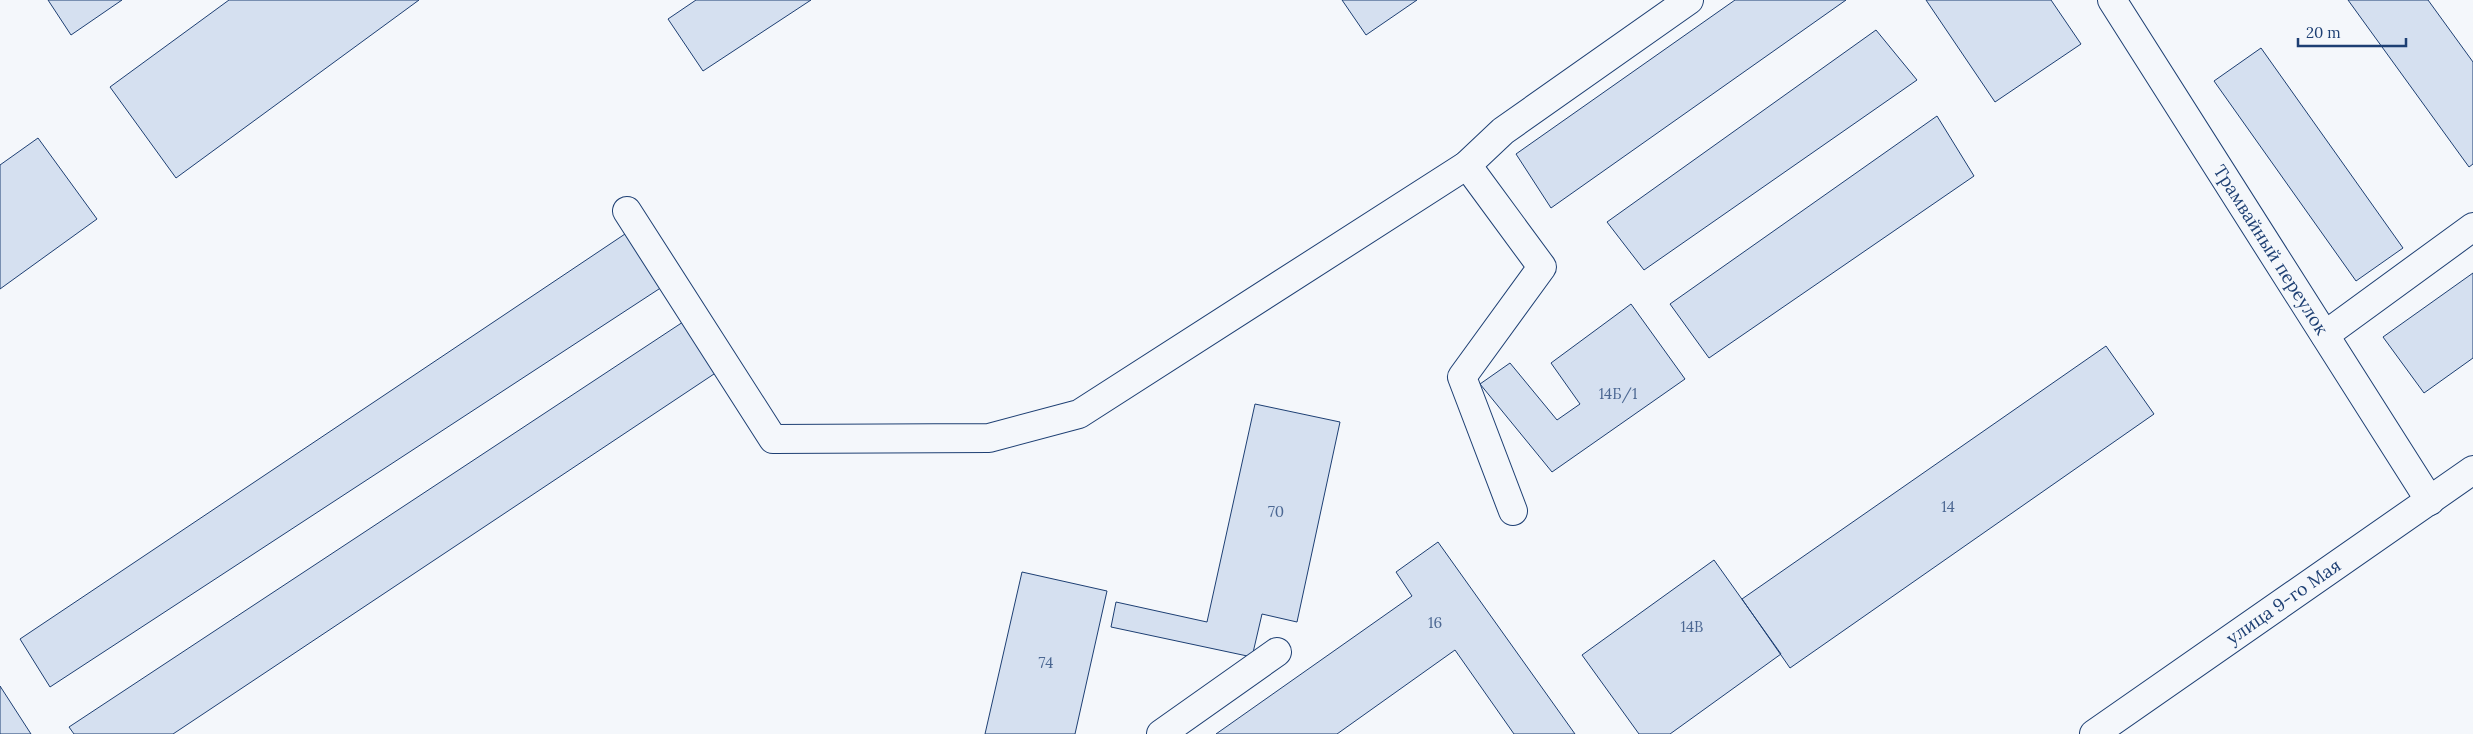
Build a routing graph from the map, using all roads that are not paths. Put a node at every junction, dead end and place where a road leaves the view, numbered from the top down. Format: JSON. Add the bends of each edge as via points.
{"nodes":[{"id":1,"x":1690,"y":0,"type":"edge"},
{"id":2,"x":2112,"y":0,"type":"edge"},
{"id":3,"x":1467,"y":165,"type":"junction"},
{"id":4,"x":628,"y":211,"type":"dead end"},
{"id":5,"x":2473,"y":227,"type":"edge"},
{"id":6,"x":2325,"y":335,"type":"junction"},
{"id":7,"x":2473,"y":470,"type":"edge"},
{"id":8,"x":2430,"y":501,"type":"junction"},
{"id":9,"x":1513,"y":510,"type":"dead end"},
{"id":10,"x":1276,"y":652,"type":"dead end"},
{"id":11,"x":1161,"y":734,"type":"edge"},
{"id":12,"x":2094,"y":734,"type":"edge"}],
"edges":[{"from":1,"to":3,"type":"street","via":[[1502,131]]},
{"from":2,"to":6,"type":"street","name":"Трамвайный переулок"},
{"from":3,"to":4,"type":"street","via":[[1079,414],[989,438],[773,439]]},
{"from":3,"to":9,"type":"street","via":[[1542,267],[1462,377]]},
{"from":5,"to":6,"type":"street"},
{"from":6,"to":8,"type":"street","name":"Трамвайный переулок"},
{"from":7,"to":8,"type":"street","name":"улица 9-го Мая"},
{"from":8,"to":12,"type":"street","name":"улица 9-го Мая"},
{"from":10,"to":11,"type":"street"}]}
